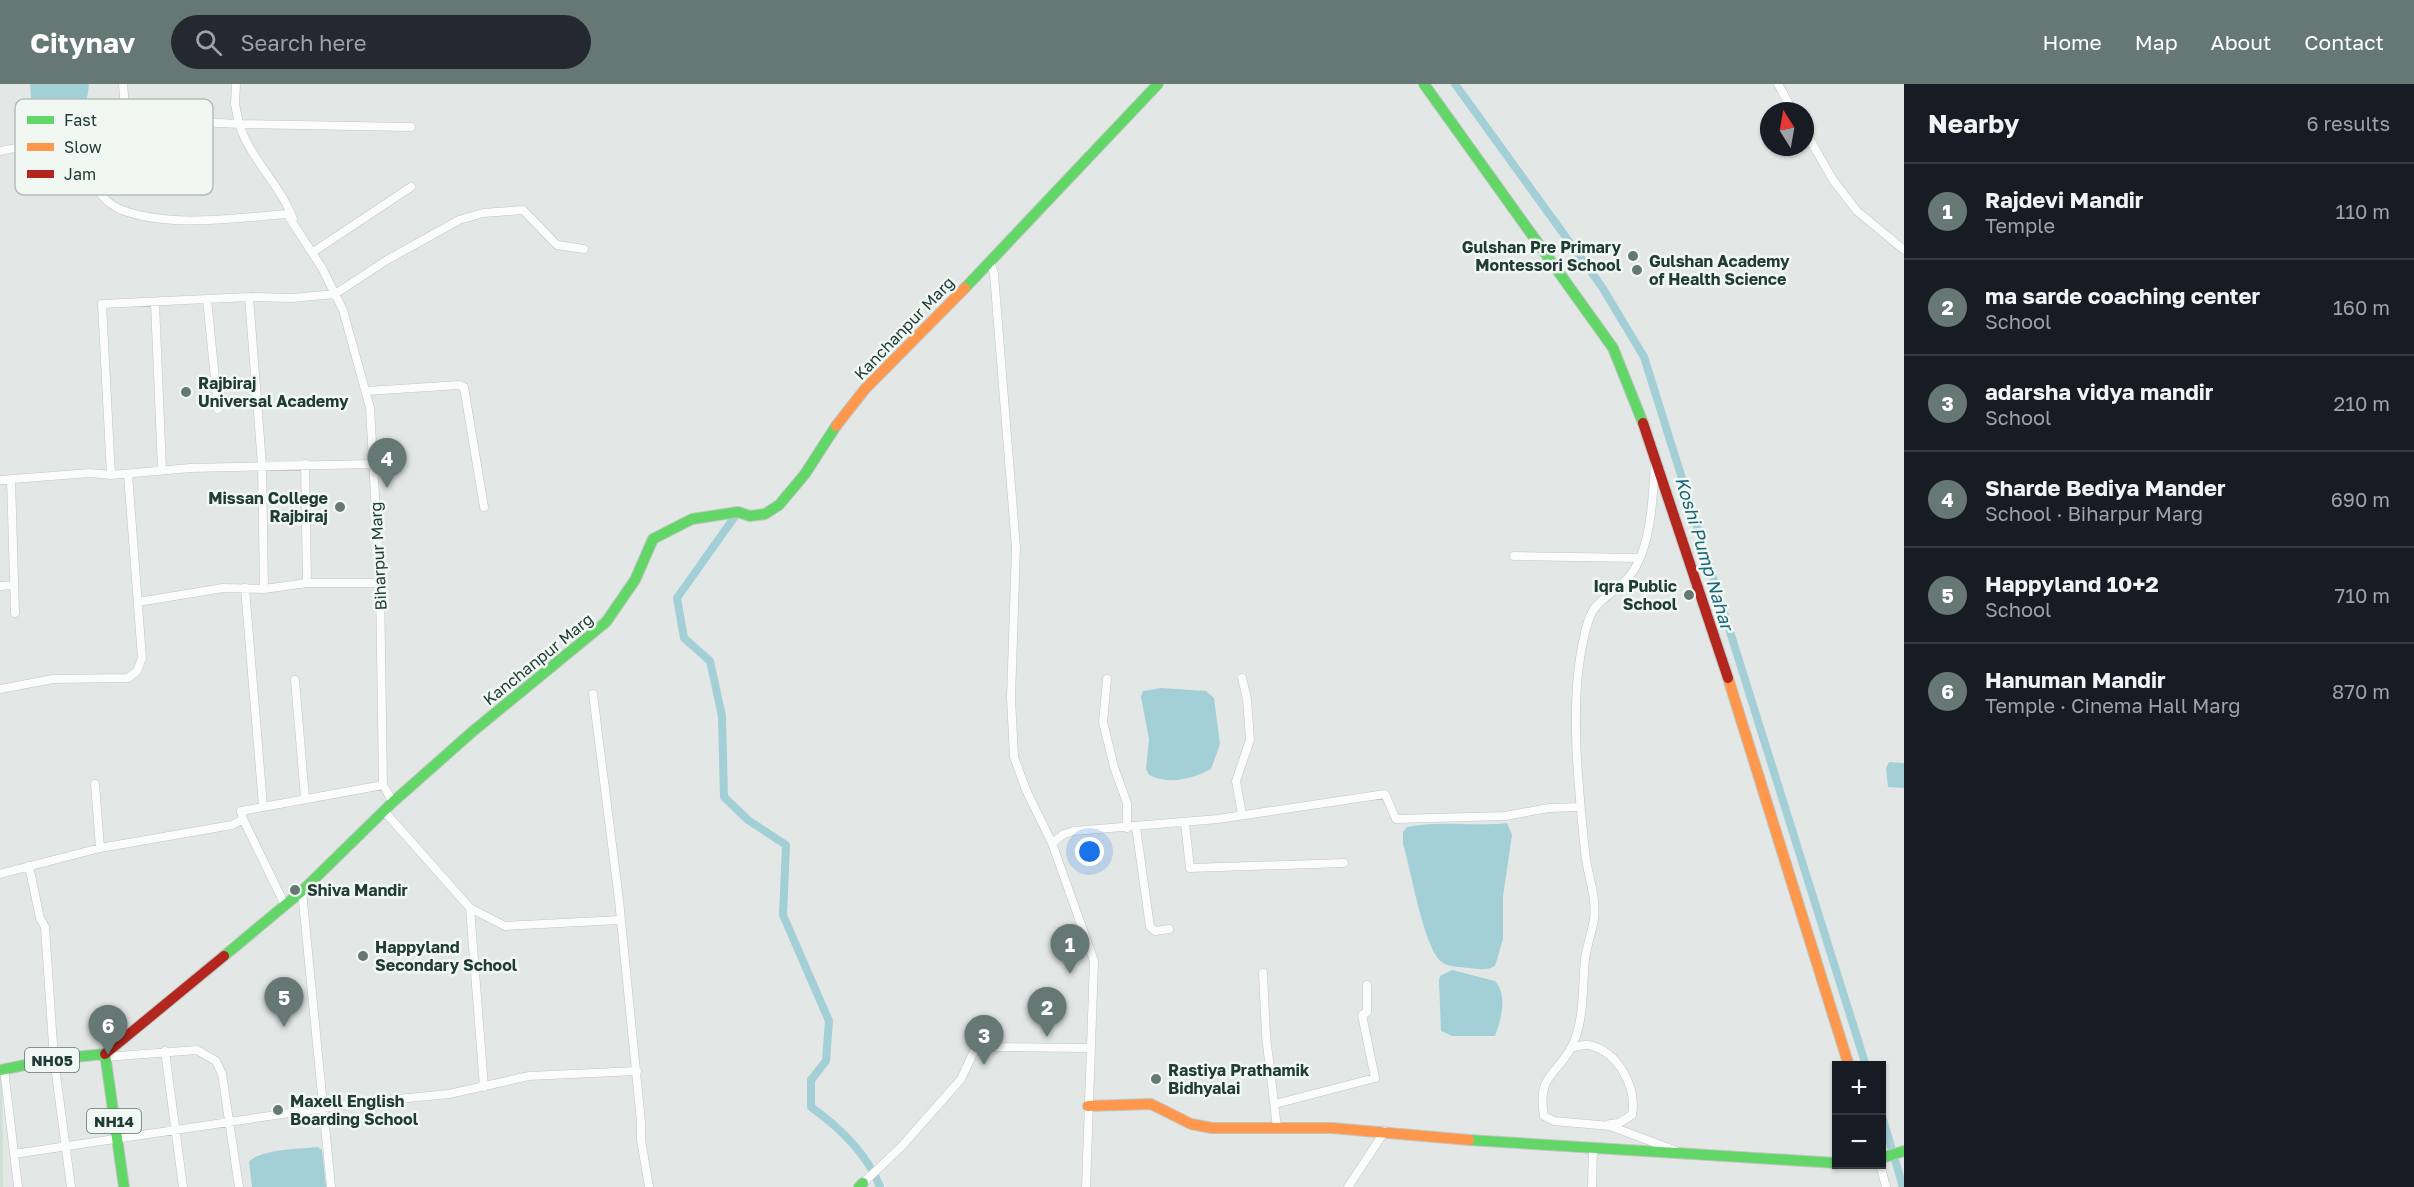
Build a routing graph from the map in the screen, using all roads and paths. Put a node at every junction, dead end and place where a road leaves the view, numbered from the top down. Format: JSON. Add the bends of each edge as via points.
{"nodes":[{"id":1,"x":123,"y":84,"type":"edge"},
{"id":2,"x":236,"y":84,"type":"edge"},
{"id":3,"x":1158,"y":84,"type":"edge"},
{"id":4,"x":1424,"y":84,"type":"edge"},
{"id":5,"x":1778,"y":84,"type":"edge"},
{"id":6,"x":123,"y":99,"type":"edge"},
{"id":7,"x":1788,"y":102,"type":"edge"},
{"id":8,"x":213,"y":123,"type":"edge"},
{"id":9,"x":239,"y":124,"type":"junction"},
{"id":10,"x":411,"y":127,"type":"dead end"},
{"id":11,"x":15,"y":147,"type":"edge"},
{"id":12,"x":1814,"y":147,"type":"edge"},
{"id":13,"x":0,"y":150,"type":"edge"},
{"id":14,"x":411,"y":187,"type":"dead end"},
{"id":15,"x":100,"y":195,"type":"edge"},
{"id":16,"x":295,"y":224,"type":"junction"},
{"id":17,"x":584,"y":249,"type":"dead end"},
{"id":18,"x":1904,"y":250,"type":"edge"},
{"id":19,"x":312,"y":252,"type":"junction"},
{"id":20,"x":990,"y":261,"type":"junction"},
{"id":21,"x":335,"y":294,"type":"junction"},
{"id":22,"x":249,"y":297,"type":"junction"},
{"id":23,"x":207,"y":299,"type":"junction"},
{"id":24,"x":154,"y":303,"type":"junction"},
{"id":25,"x":367,"y":391,"type":"junction"},
{"id":26,"x":218,"y":409,"type":"dead end"},
{"id":27,"x":1656,"y":456,"type":"junction"},
{"id":28,"x":305,"y":464,"type":"junction"},
{"id":29,"x":374,"y":464,"type":"junction"},
{"id":30,"x":262,"y":465,"type":"junction"},
{"id":31,"x":162,"y":470,"type":"junction"},
{"id":32,"x":128,"y":474,"type":"junction"},
{"id":33,"x":111,"y":475,"type":"junction"},
{"id":34,"x":0,"y":480,"type":"edge"},
{"id":35,"x":11,"y":480,"type":"junction"},
{"id":36,"x":484,"y":507,"type":"dead end"},
{"id":37,"x":1515,"y":556,"type":"dead end"},
{"id":38,"x":1639,"y":558,"type":"junction"},
{"id":39,"x":307,"y":583,"type":"junction"},
{"id":40,"x":380,"y":583,"type":"junction"},
{"id":41,"x":14,"y":585,"type":"junction"},
{"id":42,"x":0,"y":586,"type":"edge"},
{"id":43,"x":245,"y":588,"type":"junction"},
{"id":44,"x":264,"y":588,"type":"junction"},
{"id":45,"x":138,"y":602,"type":"junction"},
{"id":46,"x":15,"y":613,"type":"dead end"},
{"id":47,"x":1242,"y":678,"type":"dead end"},
{"id":48,"x":295,"y":680,"type":"dead end"},
{"id":49,"x":1107,"y":680,"type":"dead end"},
{"id":50,"x":0,"y":689,"type":"edge"},
{"id":51,"x":593,"y":694,"type":"dead end"},
{"id":52,"x":95,"y":784,"type":"dead end"},
{"id":53,"x":383,"y":785,"type":"junction"},
{"id":54,"x":305,"y":798,"type":"junction"},
{"id":55,"x":393,"y":802,"type":"junction"},
{"id":56,"x":263,"y":806,"type":"junction"},
{"id":57,"x":1580,"y":807,"type":"junction"},
{"id":58,"x":384,"y":811,"type":"junction"},
{"id":59,"x":1242,"y":814,"type":"junction"},
{"id":60,"x":243,"y":819,"type":"junction"},
{"id":61,"x":1185,"y":823,"type":"junction"},
{"id":62,"x":1132,"y":827,"type":"junction"},
{"id":63,"x":1052,"y":843,"type":"junction"},
{"id":64,"x":100,"y":848,"type":"junction"},
{"id":65,"x":1344,"y":863,"type":"dead end"},
{"id":66,"x":29,"y":866,"type":"junction"},
{"id":67,"x":0,"y":874,"type":"edge"},
{"id":68,"x":302,"y":891,"type":"junction"},
{"id":69,"x":285,"y":905,"type":"junction"},
{"id":70,"x":470,"y":908,"type":"junction"},
{"id":71,"x":620,"y":920,"type":"junction"},
{"id":72,"x":1169,"y":929,"type":"dead end"},
{"id":73,"x":1263,"y":973,"type":"dead end"},
{"id":74,"x":1367,"y":985,"type":"dead end"},
{"id":75,"x":1090,"y":1048,"type":"junction"},
{"id":76,"x":1571,"y":1048,"type":"junction"},
{"id":77,"x":165,"y":1051,"type":"junction"},
{"id":78,"x":105,"y":1056,"type":"junction"},
{"id":79,"x":54,"y":1059,"type":"junction"},
{"id":80,"x":1848,"y":1061,"type":"edge"},
{"id":81,"x":2,"y":1070,"type":"edge"},
{"id":82,"x":637,"y":1071,"type":"junction"},
{"id":83,"x":484,"y":1087,"type":"junction"},
{"id":84,"x":1275,"y":1104,"type":"junction"},
{"id":85,"x":1088,"y":1106,"type":"junction"},
{"id":86,"x":323,"y":1108,"type":"junction"},
{"id":87,"x":230,"y":1123,"type":"junction"},
{"id":88,"x":1582,"y":1125,"type":"junction"},
{"id":89,"x":1277,"y":1128,"type":"junction"},
{"id":90,"x":1385,"y":1131,"type":"junction"},
{"id":91,"x":174,"y":1132,"type":"junction"},
{"id":92,"x":117,"y":1138,"type":"junction"},
{"id":93,"x":64,"y":1145,"type":"junction"},
{"id":94,"x":1593,"y":1147,"type":"junction"},
{"id":95,"x":1904,"y":1151,"type":"edge"},
{"id":96,"x":1678,"y":1152,"type":"junction"},
{"id":97,"x":14,"y":1155,"type":"junction"},
{"id":98,"x":1886,"y":1156,"type":"edge"},
{"id":99,"x":1832,"y":1164,"type":"edge"},
{"id":100,"x":1881,"y":1169,"type":"edge"},
{"id":101,"x":861,"y":1185,"type":"edge"},
{"id":102,"x":18,"y":1187,"type":"edge"},
{"id":103,"x":71,"y":1187,"type":"edge"},
{"id":104,"x":124,"y":1187,"type":"edge"},
{"id":105,"x":183,"y":1187,"type":"edge"},
{"id":106,"x":239,"y":1187,"type":"edge"},
{"id":107,"x":331,"y":1187,"type":"edge"},
{"id":108,"x":649,"y":1187,"type":"edge"},
{"id":109,"x":1086,"y":1187,"type":"edge"},
{"id":110,"x":1348,"y":1187,"type":"edge"},
{"id":111,"x":1592,"y":1187,"type":"edge"},
{"id":112,"x":1886,"y":1187,"type":"edge"}],
"edges":[{"from":1,"to":6,"type":"street"},
{"from":2,"to":9,"type":"street","name":"Biharpur Marg"},
{"from":3,"to":20,"type":"street","name":"Kanchanpur Marg"},
{"from":4,"to":27,"type":"street","via":[[1613,348]]},
{"from":5,"to":7,"type":"street"},
{"from":8,"to":9,"type":"street"},
{"from":9,"to":10,"type":"street"},
{"from":9,"to":16,"type":"street","name":"Biharpur Marg","via":[[246,145],[279,190]]},
{"from":11,"to":13,"type":"street"},
{"from":12,"to":18,"type":"street","via":[[1857,211]]},
{"from":14,"to":19,"type":"street"},
{"from":15,"to":16,"type":"street","via":[[125,211],[172,220],[287,214]]},
{"from":16,"to":19,"type":"street","name":"Biharpur Marg"},
{"from":17,"to":21,"type":"street","via":[[557,245],[523,210],[483,213],[431,234]]},
{"from":19,"to":21,"type":"street","name":"Biharpur Marg"},
{"from":20,"to":55,"type":"street","name":"Kanchanpur Marg","via":[[865,389],[779,505],[765,514],[750,516],[738,512],[692,519],[653,539],[635,580],[606,622]]},
{"from":20,"to":63,"type":"street","via":[[1016,548],[1011,698],[1014,757]]},
{"from":21,"to":22,"type":"street"},
{"from":21,"to":25,"type":"street","name":"Biharpur Marg"},
{"from":22,"to":23,"type":"street"},
{"from":22,"to":30,"type":"street"},
{"from":23,"to":24,"type":"street"},
{"from":23,"to":26,"type":"street"},
{"from":24,"to":31,"type":"street"},
{"from":24,"to":33,"type":"street","via":[[102,304]]},
{"from":25,"to":29,"type":"street","name":"Biharpur Marg"},
{"from":25,"to":36,"type":"street","via":[[464,387]]},
{"from":27,"to":38,"type":"street","via":[[1651,513]]},
{"from":27,"to":80,"type":"street"},
{"from":28,"to":29,"type":"street"},
{"from":28,"to":30,"type":"street"},
{"from":28,"to":39,"type":"street"},
{"from":29,"to":40,"type":"street","name":"Biharpur Marg"},
{"from":30,"to":31,"type":"street"},
{"from":30,"to":44,"type":"street"},
{"from":31,"to":32,"type":"street"},
{"from":32,"to":33,"type":"street"},
{"from":32,"to":45,"type":"street"},
{"from":33,"to":35,"type":"street","via":[[90,473]]},
{"from":34,"to":35,"type":"street"},
{"from":35,"to":41,"type":"street"},
{"from":37,"to":38,"type":"street"},
{"from":38,"to":57,"type":"street","via":[[1628,578],[1594,608],[1588,621],[1581,654],[1577,717]]},
{"from":39,"to":40,"type":"street"},
{"from":39,"to":44,"type":"street"},
{"from":40,"to":53,"type":"street","name":"Biharpur Marg"},
{"from":41,"to":42,"type":"street"},
{"from":41,"to":46,"type":"street"},
{"from":43,"to":44,"type":"street"},
{"from":43,"to":45,"type":"street"},
{"from":43,"to":56,"type":"street"},
{"from":45,"to":50,"type":"street","via":[[142,658],[132,675],[53,679]]},
{"from":47,"to":59,"type":"street","via":[[1250,740],[1236,781]]},
{"from":48,"to":54,"type":"street"},
{"from":49,"to":62,"type":"street","via":[[1102,722]]},
{"from":51,"to":71,"type":"street"},
{"from":52,"to":64,"type":"street"},
{"from":53,"to":54,"type":"street"},
{"from":53,"to":55,"type":"street","name":"Biharpur Marg"},
{"from":54,"to":56,"type":"street"},
{"from":55,"to":58,"type":"street","name":"Kanchanpur Marg"},
{"from":56,"to":60,"type":"street","via":[[241,811]]},
{"from":57,"to":59,"type":"street","via":[[1505,816],[1396,819],[1385,794]]},
{"from":57,"to":76,"type":"street","via":[[1587,876],[1594,891],[1594,917],[1582,1007]]},
{"from":58,"to":68,"type":"street","name":"Kanchanpur Marg"},
{"from":58,"to":70,"type":"street"},
{"from":59,"to":61,"type":"street"},
{"from":60,"to":64,"type":"street","via":[[232,825]]},
{"from":60,"to":69,"type":"street"},
{"from":61,"to":62,"type":"street"},
{"from":61,"to":65,"type":"street","via":[[1190,868]]},
{"from":62,"to":63,"type":"street","via":[[1074,831]]},
{"from":62,"to":72,"type":"street","via":[[1150,927],[1155,931]]},
{"from":63,"to":75,"type":"street","via":[[1094,961]]},
{"from":64,"to":66,"type":"street"},
{"from":66,"to":67,"type":"street"},
{"from":66,"to":79,"type":"street","via":[[45,927]]},
{"from":68,"to":69,"type":"street","name":"Kanchanpur Marg"},
{"from":68,"to":86,"type":"street"},
{"from":69,"to":78,"type":"street","name":"Kanchanpur Marg"},
{"from":70,"to":71,"type":"street","via":[[505,926]]},
{"from":70,"to":83,"type":"street"},
{"from":71,"to":82,"type":"street"},
{"from":73,"to":84,"type":"street"},
{"from":74,"to":84,"type":"street","via":[[1367,1012],[1362,1015],[1375,1078]]},
{"from":75,"to":85,"type":"street"},
{"from":75,"to":101,"type":"street","via":[[976,1047],[961,1079],[902,1146]]},
{"from":76,"to":88,"type":"street","via":[[1547,1076],[1541,1099],[1544,1116]]},
{"from":76,"to":88,"type":"street","via":[[1588,1045],[1608,1053],[1621,1068],[1635,1101],[1632,1115],[1619,1123]]},
{"from":77,"to":78,"type":"street"},
{"from":77,"to":87,"type":"street","via":[[197,1050],[216,1061]]},
{"from":77,"to":91,"type":"street"},
{"from":78,"to":79,"type":"street","number":"NH05"},
{"from":78,"to":92,"type":"street","number":"NH14"},
{"from":79,"to":81,"type":"street","number":"NH05"},
{"from":79,"to":93,"type":"street"},
{"from":81,"to":97,"type":"street"},
{"from":82,"to":83,"type":"street","via":[[529,1076]]},
{"from":82,"to":108,"type":"street","via":[[640,1140]]},
{"from":83,"to":86,"type":"street"},
{"from":84,"to":89,"type":"street"},
{"from":85,"to":89,"type":"street","via":[[1151,1104],[1191,1124],[1212,1128]]},
{"from":85,"to":109,"type":"street"},
{"from":86,"to":87,"type":"street"},
{"from":86,"to":107,"type":"street"},
{"from":87,"to":91,"type":"street"},
{"from":87,"to":106,"type":"street"},
{"from":88,"to":96,"type":"street","via":[[1610,1126]]},
{"from":89,"to":90,"type":"street"},
{"from":90,"to":94,"type":"street"},
{"from":90,"to":110,"type":"street"},
{"from":91,"to":92,"type":"street"},
{"from":91,"to":105,"type":"street"},
{"from":92,"to":93,"type":"street"},
{"from":92,"to":104,"type":"street","number":"NH14"},
{"from":93,"to":97,"type":"street"},
{"from":93,"to":103,"type":"street"},
{"from":94,"to":96,"type":"street"},
{"from":94,"to":111,"type":"street"},
{"from":95,"to":98,"type":"street"},
{"from":96,"to":99,"type":"street"},
{"from":97,"to":102,"type":"street"},
{"from":100,"to":112,"type":"street"}]}
